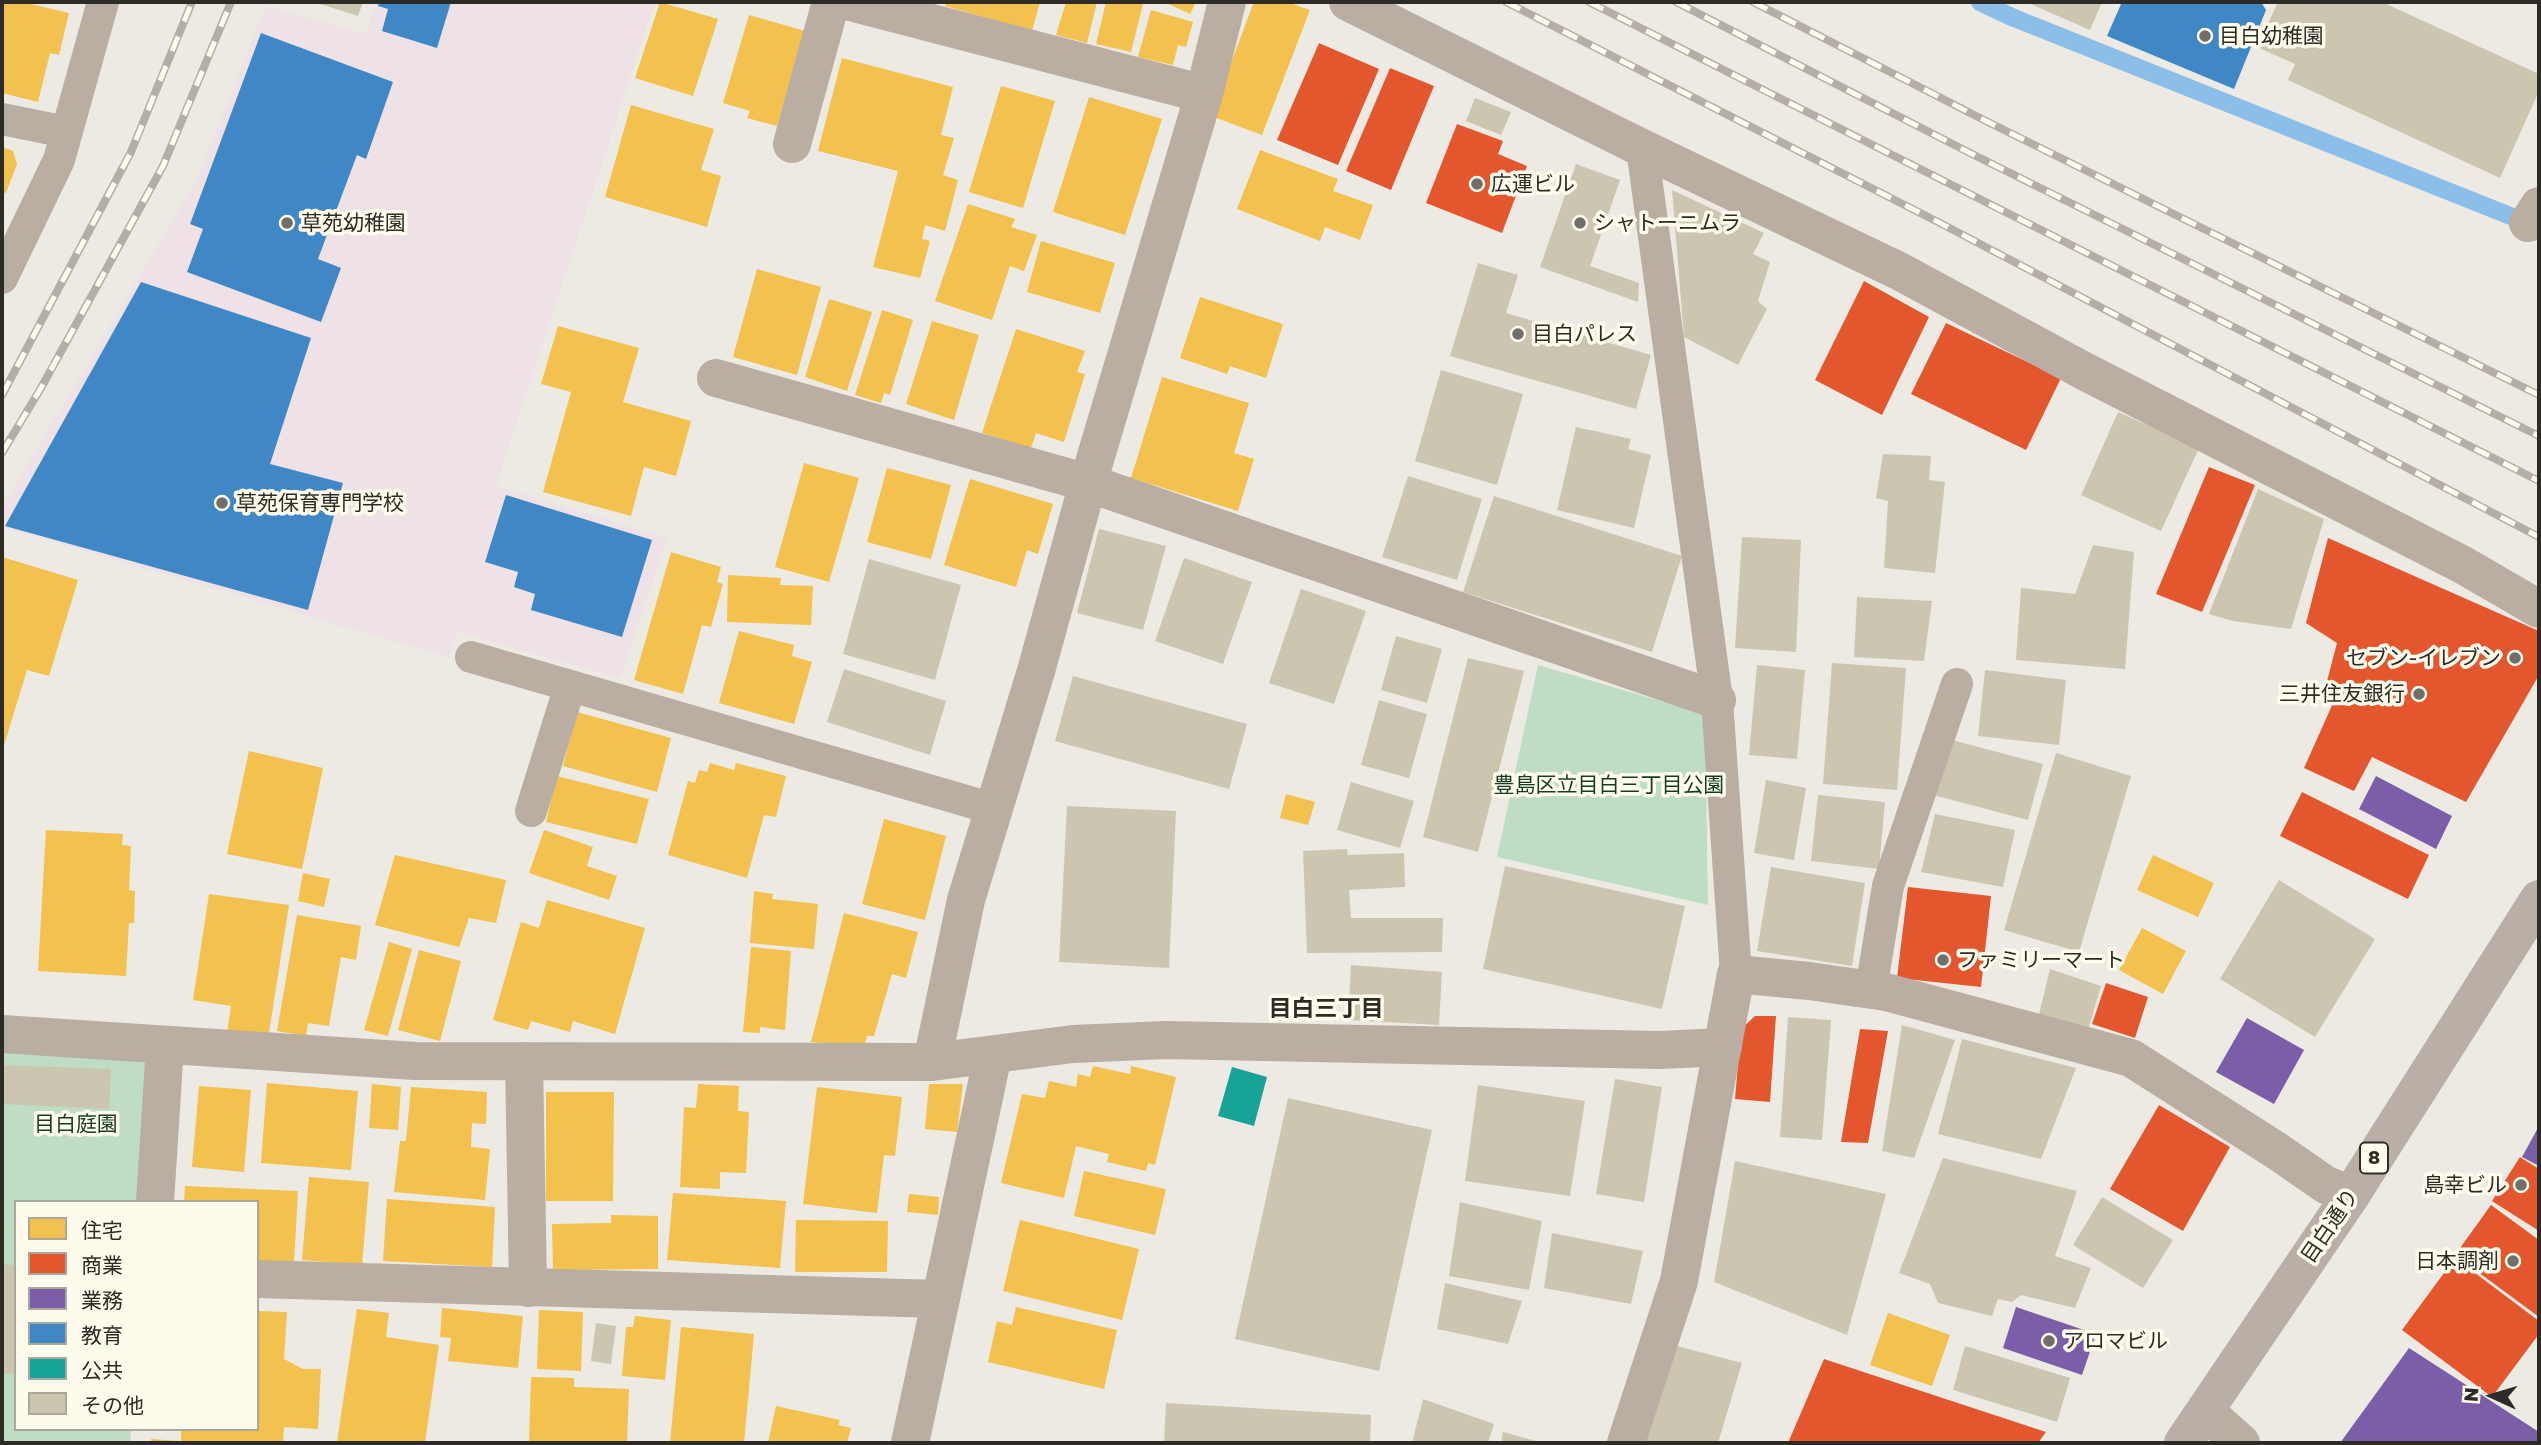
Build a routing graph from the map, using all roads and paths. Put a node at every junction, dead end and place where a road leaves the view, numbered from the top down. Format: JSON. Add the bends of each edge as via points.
{"nodes":[{"id":1,"x":103,"y":2,"type":"edge"},
{"id":2,"x":831,"y":2,"type":"edge"},
{"id":3,"x":851,"y":2,"type":"edge"},
{"id":4,"x":1227,"y":2,"type":"edge"},
{"id":5,"x":1348,"y":2,"type":"edge"},
{"id":6,"x":1204,"y":94,"type":"junction"},
{"id":7,"x":2,"y":119,"type":"edge"},
{"id":8,"x":66,"y":132,"type":"junction"},
{"id":9,"x":792,"y":144,"type":"dead end"},
{"id":10,"x":1643,"y":148,"type":"junction"},
{"id":11,"x":2,"y":278,"type":"edge"},
{"id":12,"x":716,"y":378,"type":"dead end"},
{"id":13,"x":1088,"y":483,"type":"junction"},
{"id":14,"x":2539,"y":609,"type":"edge"},
{"id":15,"x":471,"y":657,"type":"dead end"},
{"id":16,"x":1958,"y":684,"type":"dead end"},
{"id":17,"x":570,"y":686,"type":"junction"},
{"id":18,"x":1717,"y":701,"type":"junction"},
{"id":19,"x":994,"y":809,"type":"junction"},
{"id":20,"x":531,"y":811,"type":"dead end"},
{"id":21,"x":2539,"y":899,"type":"edge"},
{"id":22,"x":1736,"y":974,"type":"junction"},
{"id":23,"x":1871,"y":990,"type":"junction"},
{"id":24,"x":2,"y":1034,"type":"edge"},
{"id":25,"x":165,"y":1046,"type":"junction"},
{"id":26,"x":1723,"y":1047,"type":"junction"},
{"id":27,"x":993,"y":1055,"type":"junction"},
{"id":28,"x":524,"y":1061,"type":"junction"},
{"id":29,"x":932,"y":1062,"type":"junction"},
{"id":30,"x":2351,"y":1195,"type":"junction"},
{"id":31,"x":155,"y":1200,"type":"edge"},
{"id":32,"x":259,"y":1279,"type":"edge"},
{"id":33,"x":528,"y":1288,"type":"junction"},
{"id":34,"x":939,"y":1299,"type":"junction"},
{"id":35,"x":2206,"y":1412,"type":"junction"},
{"id":36,"x":910,"y":1443,"type":"edge"},
{"id":37,"x":1626,"y":1443,"type":"edge"},
{"id":38,"x":2183,"y":1443,"type":"edge"},
{"id":39,"x":2241,"y":1443,"type":"edge"}],
"edges":[{"from":1,"to":8,"type":"lane"},
{"from":2,"to":9,"type":"street"},
{"from":3,"to":6,"type":"street"},
{"from":4,"to":6,"type":"street"},
{"from":5,"to":10,"type":"street"},
{"from":6,"to":13,"type":"street"},
{"from":7,"to":8,"type":"lane"},
{"from":8,"to":11,"type":"lane","via":[[59,160]]},
{"from":10,"to":14,"type":"street","via":[[1899,271]]},
{"from":10,"to":18,"type":"lane"},
{"from":12,"to":13,"type":"street"},
{"from":13,"to":18,"type":"street"},
{"from":13,"to":19,"type":"street"},
{"from":15,"to":17,"type":"lane"},
{"from":16,"to":23,"type":"lane","via":[[1888,886]]},
{"from":17,"to":19,"type":"lane"},
{"from":17,"to":20,"type":"lane"},
{"from":18,"to":22,"type":"lane"},
{"from":19,"to":29,"type":"street","via":[[966,900]]},
{"from":21,"to":30,"type":"main road","name":"目白通り","number":"8"},
{"from":22,"to":23,"type":"street"},
{"from":22,"to":26,"type":"street"},
{"from":23,"to":30,"type":"street","via":[[2131,1058],[2326,1185]]},
{"from":24,"to":25,"type":"street"},
{"from":25,"to":28,"type":"street","via":[[415,1061]]},
{"from":25,"to":31,"type":"street"},
{"from":26,"to":27,"type":"street","via":[[1660,1050],[1166,1040],[1073,1044]]},
{"from":26,"to":37,"type":"street","via":[[1679,1281]]},
{"from":27,"to":29,"type":"street"},
{"from":27,"to":34,"type":"street"},
{"from":28,"to":29,"type":"street"},
{"from":28,"to":33,"type":"street"},
{"from":30,"to":35,"type":"main road","name":"目白通り","number":"8"},
{"from":32,"to":33,"type":"street"},
{"from":33,"to":34,"type":"street"},
{"from":34,"to":36,"type":"street"},
{"from":35,"to":38,"type":"main road","name":"目白通り","number":"8"},
{"from":35,"to":39,"type":"street"}]}
